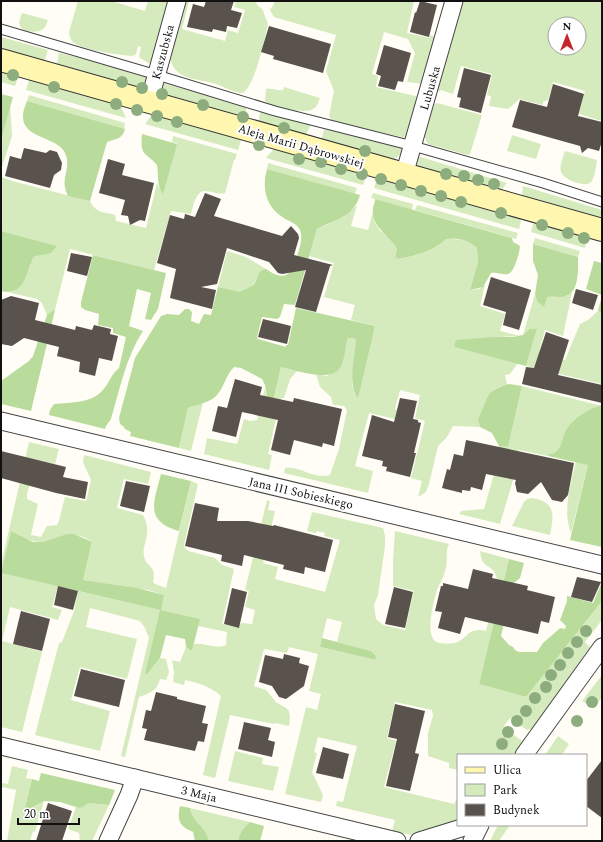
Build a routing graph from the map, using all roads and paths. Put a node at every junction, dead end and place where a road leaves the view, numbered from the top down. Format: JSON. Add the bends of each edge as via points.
{"nodes":[{"id":1,"x":177,"y":1,"type":"edge"},
{"id":2,"x":454,"y":1,"type":"edge"},
{"id":3,"x":1,"y":29,"type":"edge"},
{"id":4,"x":1,"y":60,"type":"edge"},
{"id":5,"x":157,"y":75,"type":"junction"},
{"id":6,"x":149,"y":102,"type":"junction"},
{"id":7,"x":413,"y":146,"type":"junction"},
{"id":8,"x":404,"y":175,"type":"junction"},
{"id":9,"x":602,"y":202,"type":"edge"},
{"id":10,"x":602,"y":230,"type":"edge"},
{"id":11,"x":1,"y":421,"type":"edge"},
{"id":12,"x":602,"y":565,"type":"edge"},
{"id":13,"x":602,"y":647,"type":"edge"},
{"id":14,"x":1,"y":746,"type":"edge"},
{"id":15,"x":525,"y":754,"type":"edge"},
{"id":16,"x":134,"y":778,"type":"junction"},
{"id":17,"x":468,"y":826,"type":"edge"},
{"id":18,"x":480,"y":826,"type":"edge"},
{"id":19,"x":108,"y":841,"type":"edge"},
{"id":20,"x":397,"y":841,"type":"edge"},
{"id":21,"x":419,"y":841,"type":"edge"},
{"id":22,"x":472,"y":841,"type":"edge"}],
"edges":[{"from":1,"to":5,"type":"street","name":"Kaszubska"},
{"from":2,"to":7,"type":"street","name":"Lubuska"},
{"from":3,"to":5,"type":"lane"},
{"from":4,"to":6,"type":"street","name":"Aleja Marii Dąbrowskiej"},
{"from":5,"to":6,"type":"street","name":"Kaszubska"},
{"from":5,"to":7,"type":"lane","via":[[294,117]]},
{"from":6,"to":8,"type":"street","name":"Aleja Marii Dąbrowskiej"},
{"from":7,"to":8,"type":"street","name":"Lubuska"},
{"from":7,"to":9,"type":"lane"},
{"from":8,"to":10,"type":"street","name":"Aleja Marii Dąbrowskiej"},
{"from":11,"to":12,"type":"street","name":"Jana III Sobieskiego"},
{"from":13,"to":15,"type":"street"},
{"from":14,"to":16,"type":"street","name":"3 Maja"},
{"from":16,"to":19,"type":"street"},
{"from":16,"to":20,"type":"street","name":"3 Maja"},
{"from":17,"to":21,"type":"street"},
{"from":18,"to":22,"type":"street"}]}
